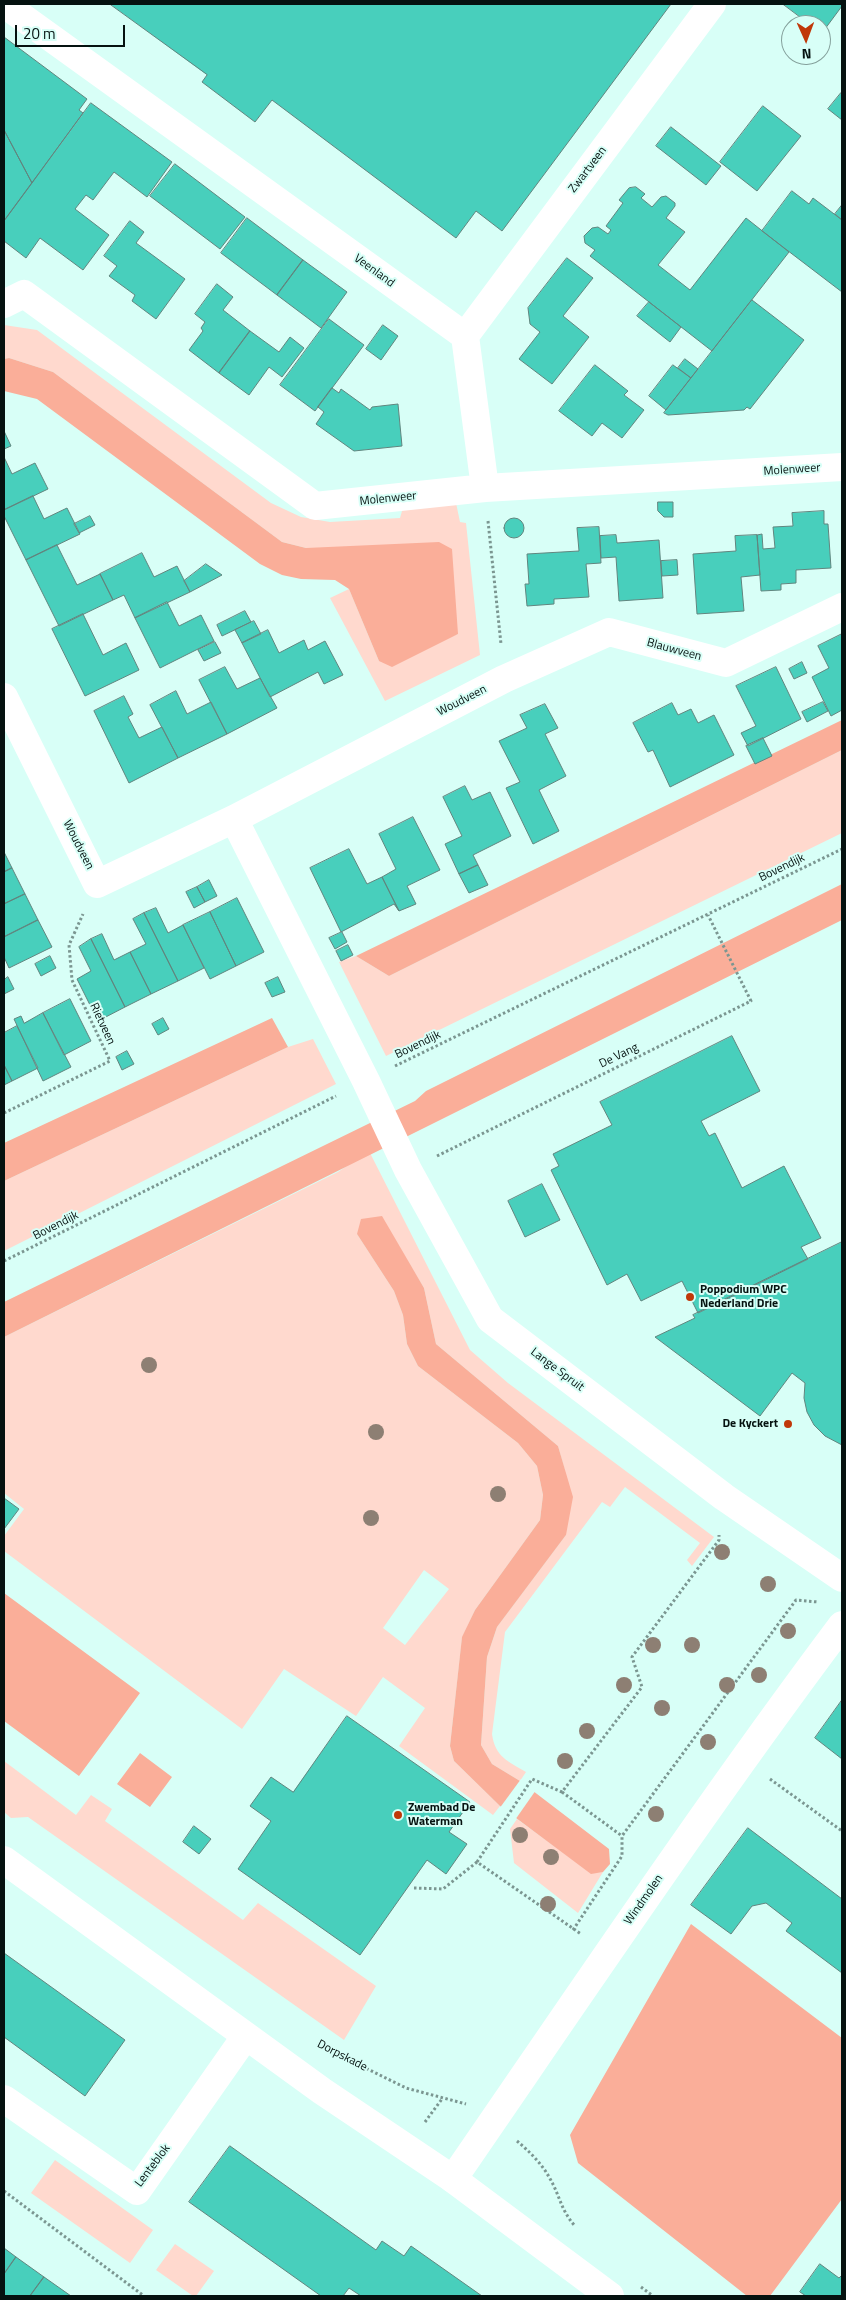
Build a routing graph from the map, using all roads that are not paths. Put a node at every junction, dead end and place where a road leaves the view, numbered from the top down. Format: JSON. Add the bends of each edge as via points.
{"nodes":[{"id":1,"x":4,"y":4,"type":"edge"},
{"id":2,"x":712,"y":4,"type":"edge"},
{"id":3,"x":4,"y":304,"type":"edge"},
{"id":4,"x":465,"y":336,"type":"junction"},
{"id":5,"x":842,"y":467,"type":"edge"},
{"id":6,"x":485,"y":488,"type":"junction"},
{"id":7,"x":842,"y":607,"type":"edge"},
{"id":8,"x":504,"y":679,"type":"joint"},
{"id":9,"x":4,"y":697,"type":"edge"},
{"id":10,"x":14,"y":743,"type":"edge"},
{"id":11,"x":234,"y":818,"type":"junction"},
{"id":12,"x":842,"y":1578,"type":"edge"},
{"id":13,"x":842,"y":1625,"type":"edge"},
{"id":14,"x":4,"y":1860,"type":"edge"},
{"id":15,"x":245,"y":2037,"type":"junction"},
{"id":16,"x":4,"y":2099,"type":"edge"},
{"id":17,"x":453,"y":2179,"type":"junction"},
{"id":18,"x":610,"y":2296,"type":"edge"}],
"edges":[{"from":1,"to":4,"type":"street","name":"Veenland"},
{"from":2,"to":4,"type":"street","name":"Zwartveen"},
{"from":3,"to":6,"type":"street","name":"Molenweer","via":[[24,294],[315,506]]},
{"from":4,"to":6,"type":"street"},
{"from":5,"to":6,"type":"street","name":"Molenweer"},
{"from":7,"to":8,"type":"street","name":"Blauwveen","via":[[726,663],[609,632]]},
{"from":8,"to":11,"type":"street","name":"Woudveen"},
{"from":9,"to":10,"type":"street","name":"Woudveen"},
{"from":10,"to":11,"type":"street","name":"Woudveen","via":[[97,884]]},
{"from":11,"to":12,"type":"street","name":"Lange Spruit","via":[[404,1161],[490,1319],[724,1497]]},
{"from":13,"to":17,"type":"street","name":"Windmolen","via":[[743,1759]]},
{"from":14,"to":15,"type":"street"},
{"from":15,"to":16,"type":"street","name":"Lenteblok","via":[[137,2191]]},
{"from":15,"to":17,"type":"street"},
{"from":17,"to":18,"type":"street"}]}
